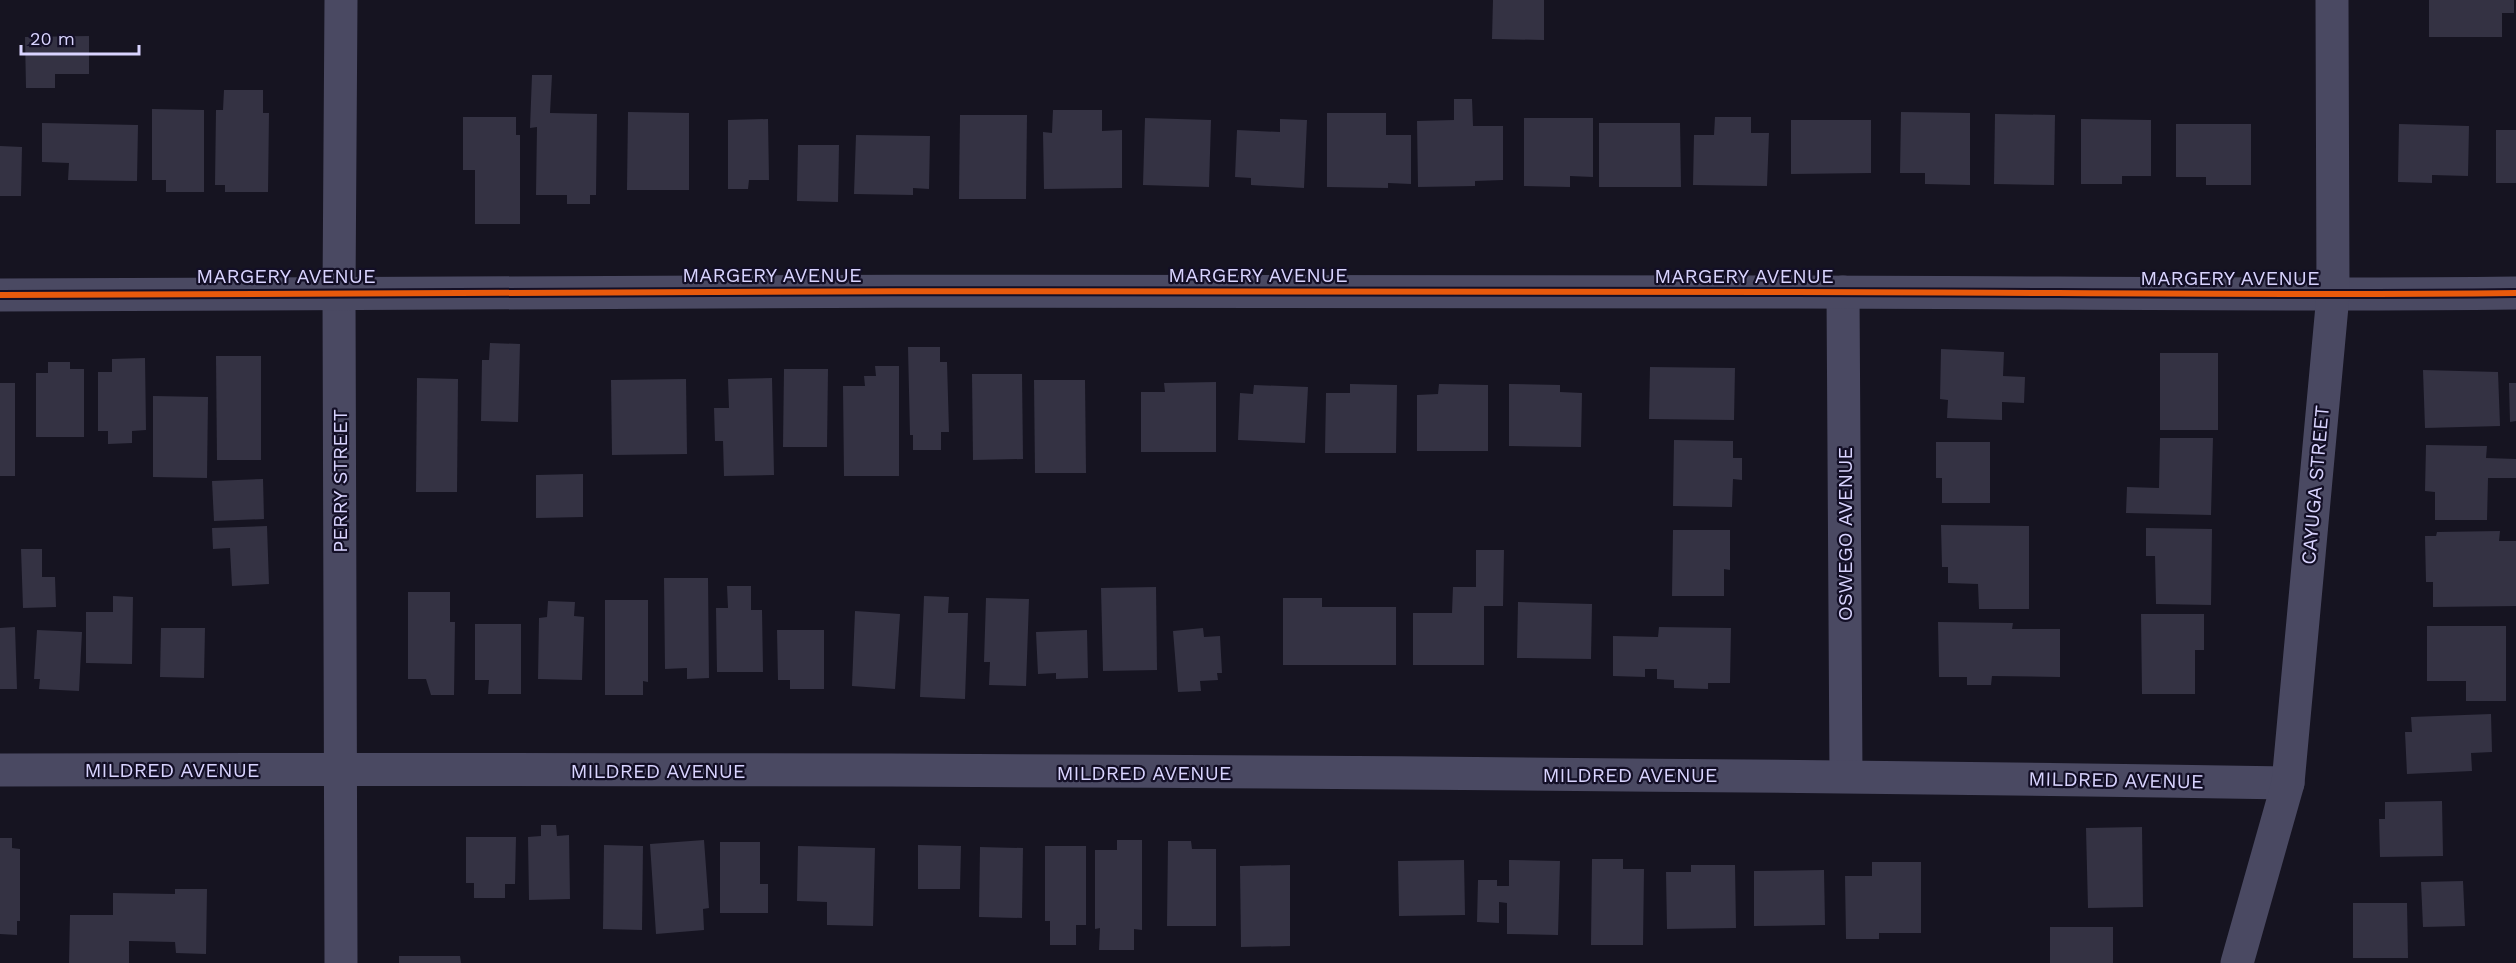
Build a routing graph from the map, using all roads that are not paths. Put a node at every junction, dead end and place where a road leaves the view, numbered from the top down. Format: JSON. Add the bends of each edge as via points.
{"nodes":[{"id":1,"x":341,"y":0,"type":"edge"},
{"id":2,"x":2332,"y":0,"type":"edge"},
{"id":3,"x":339,"y":292,"type":"junction"},
{"id":4,"x":1843,"y":292,"type":"junction"},
{"id":5,"x":2516,"y":292,"type":"edge"},
{"id":6,"x":0,"y":295,"type":"edge"},
{"id":7,"x":2333,"y":295,"type":"junction"},
{"id":8,"x":342,"y":769,"type":"junction"},
{"id":9,"x":0,"y":771,"type":"edge"},
{"id":10,"x":1846,"y":776,"type":"junction"},
{"id":11,"x":2288,"y":783,"type":"junction"},
{"id":12,"x":341,"y":963,"type":"edge"},
{"id":13,"x":2237,"y":963,"type":"edge"}],
"edges":[{"from":1,"to":3,"type":"street","name":"PERRY STREET"},
{"from":2,"to":7,"type":"street","name":"CAYUGA STREET"},
{"from":3,"to":4,"type":"street","name":"MARGERY AVENUE"},
{"from":3,"to":6,"type":"street","name":"MARGERY AVENUE"},
{"from":3,"to":8,"type":"street","name":"PERRY STREET"},
{"from":4,"to":7,"type":"street","name":"MARGERY AVENUE"},
{"from":4,"to":10,"type":"street","name":"OSWEGO AVENUE"},
{"from":5,"to":7,"type":"street","name":"MARGERY AVENUE"},
{"from":7,"to":11,"type":"street","name":"CAYUGA STREET"},
{"from":8,"to":9,"type":"street","name":"MILDRED AVENUE"},
{"from":8,"to":10,"type":"street","name":"MILDRED AVENUE"},
{"from":8,"to":12,"type":"street","name":"PERRY STREET"},
{"from":10,"to":11,"type":"street","name":"MILDRED AVENUE"},
{"from":11,"to":13,"type":"street","name":"CAYUGA STREET"}]}
